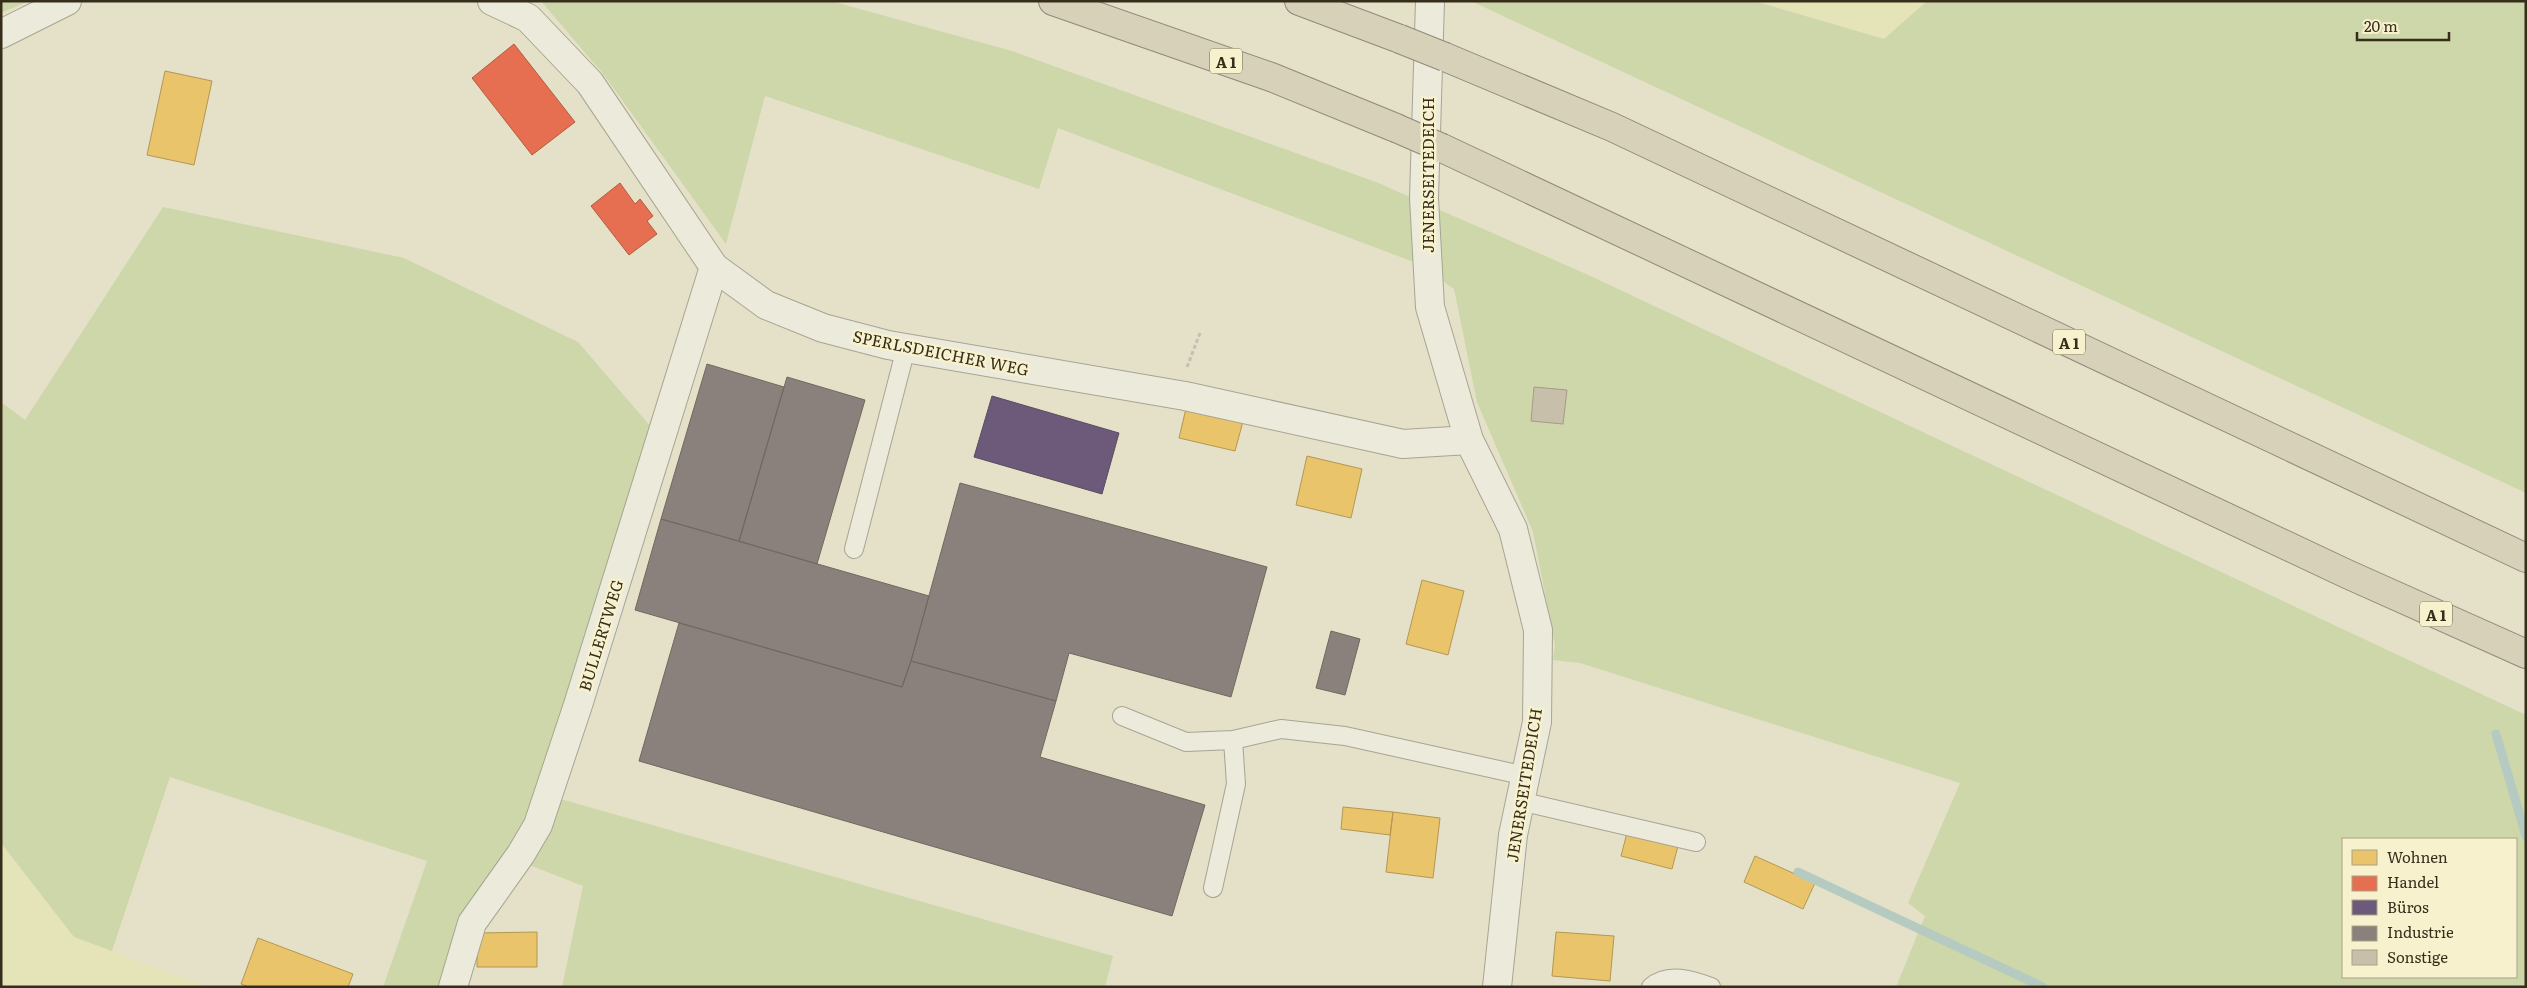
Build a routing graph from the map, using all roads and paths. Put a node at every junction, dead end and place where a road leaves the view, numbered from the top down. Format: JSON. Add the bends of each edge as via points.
{"nodes":[{"id":1,"x":67,"y":1,"type":"edge"},
{"id":2,"x":492,"y":1,"type":"edge"},
{"id":3,"x":1053,"y":1,"type":"edge"},
{"id":4,"x":1300,"y":1,"type":"edge"},
{"id":5,"x":1430,"y":1,"type":"edge"},
{"id":6,"x":1,"y":34,"type":"edge"},
{"id":7,"x":714,"y":267,"type":"junction"},
{"id":8,"x":906,"y":348,"type":"junction"},
{"id":9,"x":1470,"y":440,"type":"junction"},
{"id":10,"x":854,"y":549,"type":"dead end"},
{"id":11,"x":2526,"y":558,"type":"edge"},
{"id":12,"x":2526,"y":654,"type":"edge"},
{"id":13,"x":1122,"y":716,"type":"dead end"},
{"id":14,"x":1233,"y":740,"type":"junction"},
{"id":15,"x":1523,"y":789,"type":"junction"},
{"id":16,"x":1696,"y":842,"type":"dead end"},
{"id":17,"x":1213,"y":888,"type":"dead end"},
{"id":18,"x":453,"y":987,"type":"edge"},
{"id":19,"x":1497,"y":987,"type":"edge"},
{"id":20,"x":1651,"y":987,"type":"edge"},
{"id":21,"x":1711,"y":987,"type":"edge"}],
"edges":[{"from":1,"to":6,"type":"street"},
{"from":2,"to":7,"type":"street","name":"SPERLSDEICHER WEG","via":[[528,18],[590,84]]},
{"from":3,"to":12,"type":"highway","number":"A 1","bridge":true,"via":[[1270,77],[1442,148],[2346,574]]},
{"from":4,"to":11,"type":"highway","number":"A 1","bridge":true,"via":[[1612,127]]},
{"from":5,"to":9,"type":"street","name":"JENERSEITEDEICH","via":[[1424,198],[1430,307]]},
{"from":7,"to":8,"type":"street","name":"SPERLSDEICHER WEG","via":[[766,305],[823,328]]},
{"from":7,"to":18,"type":"street","name":"BULLERTWEG","via":[[538,825],[472,924]]},
{"from":8,"to":9,"type":"street","name":"SPERLSDEICHER WEG","via":[[1185,396],[1403,444]]},
{"from":8,"to":10,"type":"lane"},
{"from":9,"to":15,"type":"street","name":"JENERSEITEDEICH","via":[[1513,529],[1538,630],[1536,722]]},
{"from":13,"to":14,"type":"lane","via":[[1186,742]]},
{"from":14,"to":15,"type":"lane","via":[[1281,729],[1345,736]]},
{"from":14,"to":17,"type":"lane","via":[[1236,784]]},
{"from":15,"to":16,"type":"lane"},
{"from":15,"to":19,"type":"street","name":"JENERSEITEDEICH","via":[[1513,836]]},
{"from":20,"to":21,"type":"lane","via":[[1683,978]]}]}
